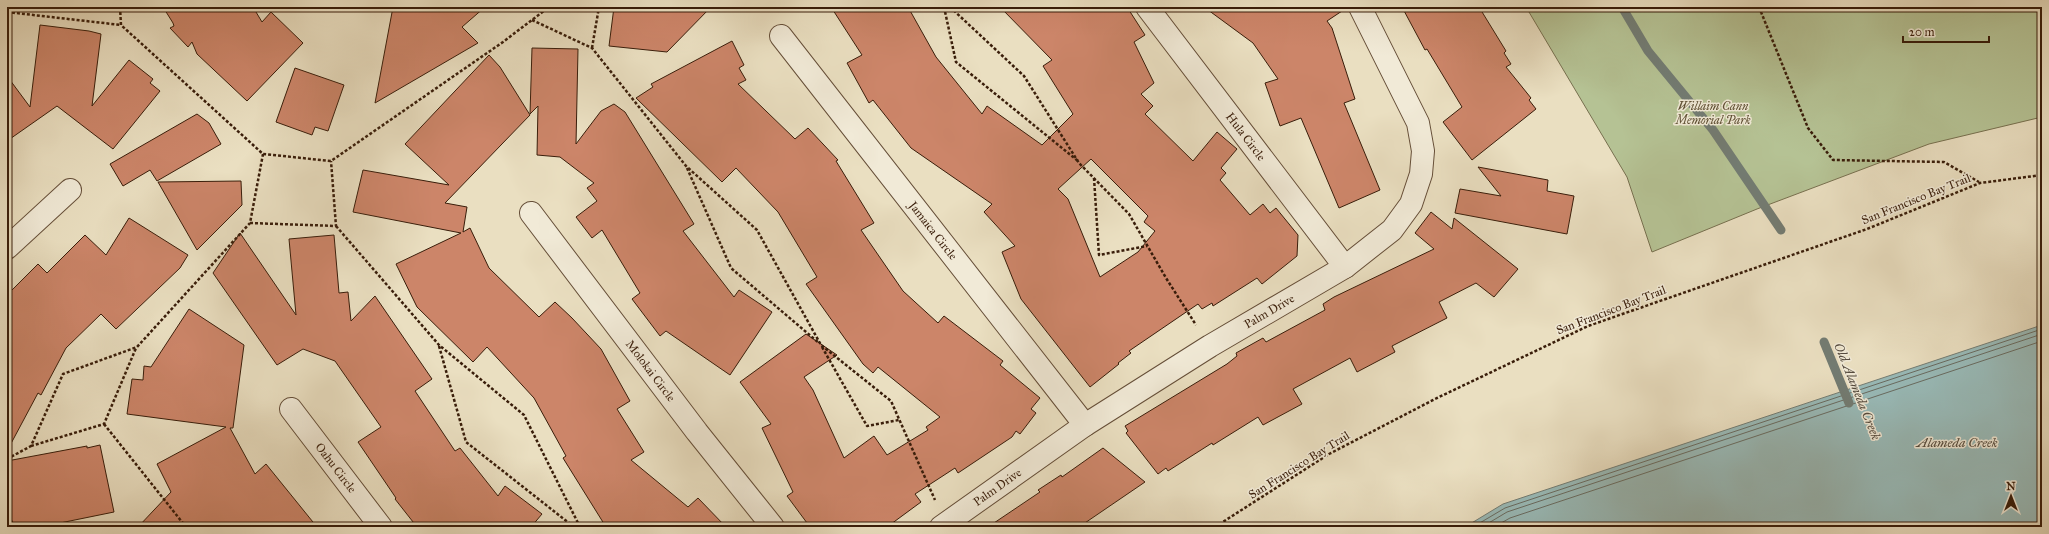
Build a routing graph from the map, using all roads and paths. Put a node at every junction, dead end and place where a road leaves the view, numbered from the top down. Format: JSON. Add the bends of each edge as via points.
{"nodes":[{"id":1,"x":120,"y":7,"type":"edge"},
{"id":2,"x":549,"y":7,"type":"edge"},
{"id":3,"x":599,"y":7,"type":"edge"},
{"id":4,"x":944,"y":7,"type":"edge"},
{"id":5,"x":950,"y":7,"type":"edge"},
{"id":6,"x":1147,"y":7,"type":"edge"},
{"id":7,"x":1360,"y":7,"type":"edge"},
{"id":8,"x":1759,"y":7,"type":"edge"},
{"id":9,"x":7,"y":12,"type":"edge"},
{"id":10,"x":532,"y":20,"type":"junction"},
{"id":11,"x":121,"y":25,"type":"junction"},
{"id":12,"x":781,"y":36,"type":"dead end"},
{"id":13,"x":592,"y":48,"type":"junction"},
{"id":14,"x":263,"y":154,"type":"junction"},
{"id":15,"x":331,"y":161,"type":"junction"},
{"id":16,"x":1079,"y":163,"type":"junction"},
{"id":17,"x":686,"y":166,"type":"junction"},
{"id":18,"x":2042,"y":175,"type":"edge"},
{"id":19,"x":1094,"y":178,"type":"junction"},
{"id":20,"x":1980,"y":183,"type":"junction"},
{"id":21,"x":70,"y":190,"type":"dead end"},
{"id":22,"x":531,"y":213,"type":"dead end"},
{"id":23,"x":250,"y":223,"type":"junction"},
{"id":24,"x":336,"y":226,"type":"junction"},
{"id":25,"x":1147,"y":246,"type":"junction"},
{"id":26,"x":7,"y":248,"type":"edge"},
{"id":27,"x":1345,"y":267,"type":"junction"},
{"id":28,"x":439,"y":345,"type":"junction"},
{"id":29,"x":821,"y":345,"type":"junction"},
{"id":30,"x":1210,"y":346,"type":"junction"},
{"id":31,"x":137,"y":347,"type":"junction"},
{"id":32,"x":291,"y":409,"type":"dead end"},
{"id":33,"x":899,"y":420,"type":"junction"},
{"id":34,"x":104,"y":424,"type":"junction"},
{"id":35,"x":1085,"y":425,"type":"junction"},
{"id":36,"x":31,"y":446,"type":"junction"},
{"id":37,"x":7,"y":459,"type":"edge"},
{"id":38,"x":943,"y":525,"type":"edge"},
{"id":39,"x":186,"y":527,"type":"edge"},
{"id":40,"x":381,"y":527,"type":"edge"},
{"id":41,"x":574,"y":527,"type":"edge"},
{"id":42,"x":580,"y":527,"type":"edge"},
{"id":43,"x":773,"y":527,"type":"edge"},
{"id":44,"x":1214,"y":527,"type":"edge"}],
"edges":[{"from":1,"to":11,"type":"path"},
{"from":2,"to":10,"type":"path"},
{"from":3,"to":13,"type":"path"},
{"from":4,"to":16,"type":"path","via":[[956,62]]},
{"from":5,"to":16,"type":"path","via":[[1024,76]]},
{"from":6,"to":27,"type":"street","name":"Hula Circle"},
{"from":7,"to":27,"type":"street","name":"Palm Drive","via":[[1418,123],[1423,151],[1421,174],[1411,204],[1392,230]]},
{"from":8,"to":20,"type":"path","via":[[1808,128],[1833,160],[1944,162]]},
{"from":9,"to":11,"type":"path"},
{"from":10,"to":13,"type":"path"},
{"from":10,"to":15,"type":"path"},
{"from":11,"to":14,"type":"path"},
{"from":12,"to":35,"type":"street","name":"Jamaica Circle"},
{"from":13,"to":17,"type":"path"},
{"from":14,"to":15,"type":"path"},
{"from":14,"to":23,"type":"path"},
{"from":15,"to":24,"type":"path"},
{"from":16,"to":19,"type":"path"},
{"from":17,"to":29,"type":"path","via":[[756,230]]},
{"from":17,"to":29,"type":"path","via":[[731,268]]},
{"from":18,"to":20,"type":"path","name":"San Francisco Bay Trail"},
{"from":19,"to":25,"type":"path","via":[[1129,214]]},
{"from":19,"to":25,"type":"path","via":[[1099,255]]},
{"from":20,"to":44,"type":"path","name":"San Francisco Bay Trail","via":[[1867,229],[1588,326],[1437,398],[1329,454]]},
{"from":21,"to":26,"type":"street"},
{"from":22,"to":43,"type":"street","name":"Molokai Circle","via":[[697,432]]},
{"from":23,"to":24,"type":"path"},
{"from":23,"to":31,"type":"path"},
{"from":24,"to":28,"type":"path"},
{"from":25,"to":30,"type":"path"},
{"from":27,"to":30,"type":"street","name":"Palm Drive"},
{"from":28,"to":41,"type":"path","via":[[466,442]]},
{"from":28,"to":42,"type":"path","via":[[524,415]]},
{"from":29,"to":33,"type":"path","via":[[891,401]]},
{"from":29,"to":33,"type":"path","via":[[867,426]]},
{"from":30,"to":35,"type":"street","name":"Palm Drive"},
{"from":31,"to":34,"type":"path"},
{"from":31,"to":36,"type":"path","via":[[63,374]]},
{"from":32,"to":40,"type":"street","name":"Oahu Circle"},
{"from":33,"to":38,"type":"path"},
{"from":34,"to":36,"type":"path"},
{"from":34,"to":39,"type":"path"},
{"from":35,"to":38,"type":"street","name":"Palm Drive"},
{"from":36,"to":37,"type":"path"}]}
